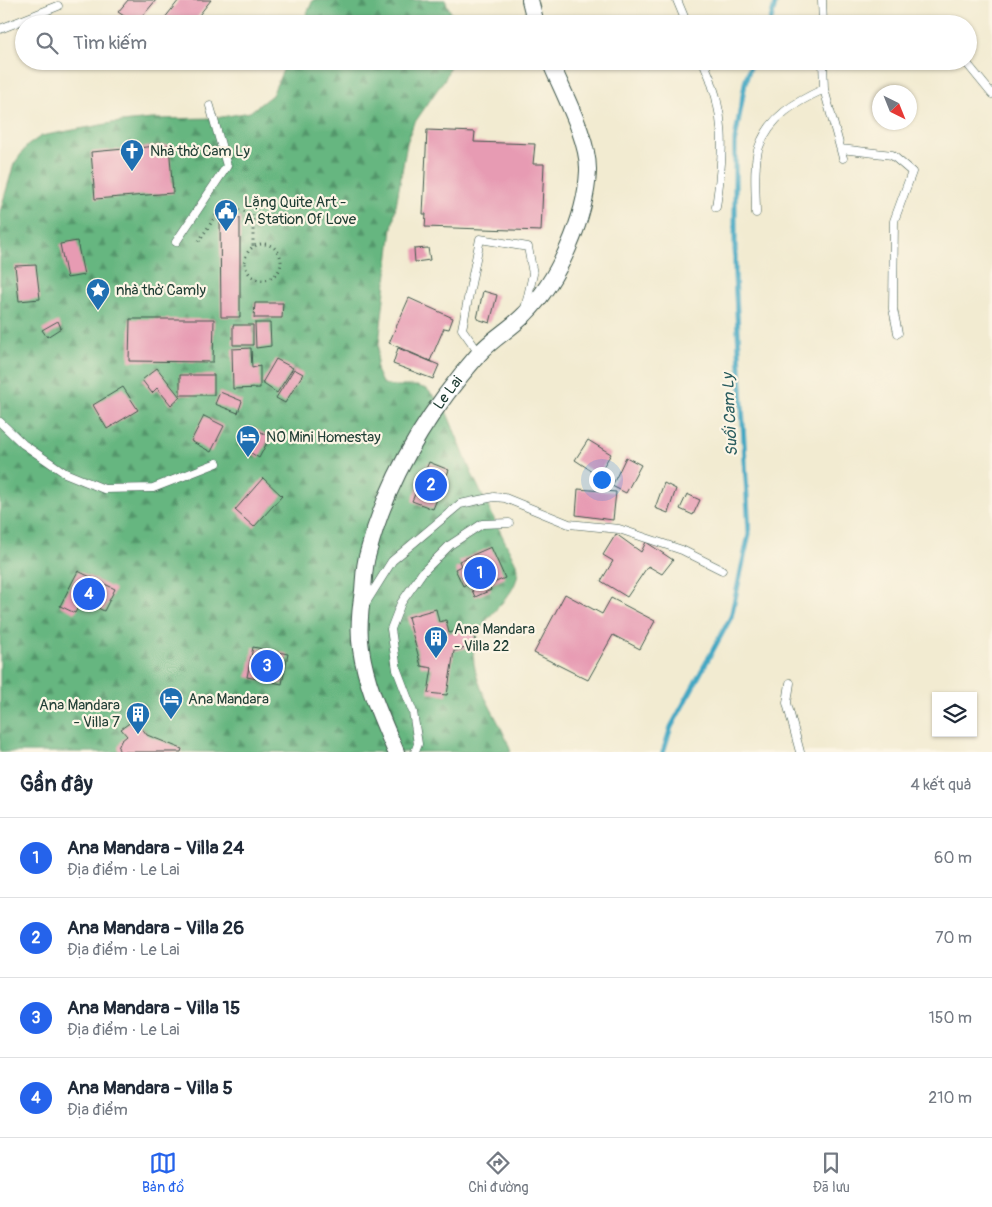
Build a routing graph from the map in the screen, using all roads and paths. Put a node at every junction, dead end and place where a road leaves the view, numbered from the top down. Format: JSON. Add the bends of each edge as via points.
{"nodes":[{"id":1,"x":530,"y":0,"type":"edge"},
{"id":2,"x":677,"y":0,"type":"edge"},
{"id":3,"x":822,"y":0,"type":"edge"},
{"id":4,"x":58,"y":6,"type":"dead end"},
{"id":5,"x":35,"y":15,"type":"edge"},
{"id":6,"x":534,"y":15,"type":"edge"},
{"id":7,"x":683,"y":15,"type":"edge"},
{"id":8,"x":822,"y":15,"type":"edge"},
{"id":9,"x":15,"y":23,"type":"edge"},
{"id":10,"x":0,"y":29,"type":"edge"},
{"id":11,"x":554,"y":70,"type":"edge"},
{"id":12,"x":707,"y":70,"type":"edge"},
{"id":13,"x":824,"y":70,"type":"edge"},
{"id":14,"x":972,"y":70,"type":"edge"},
{"id":15,"x":824,"y":89,"type":"junction"},
{"id":16,"x":992,"y":94,"type":"edge"},
{"id":17,"x":210,"y":106,"type":"dead end"},
{"id":18,"x":841,"y":149,"type":"junction"},
{"id":19,"x":843,"y":158,"type":"dead end"},
{"id":20,"x":716,"y":207,"type":"dead end"},
{"id":21,"x":756,"y":213,"type":"dead end"},
{"id":22,"x":198,"y":241,"type":"dead end"},
{"id":23,"x":176,"y":242,"type":"dead end"},
{"id":24,"x":253,"y":246,"type":"junction"},
{"id":25,"x":523,"y":316,"type":"junction"},
{"id":26,"x":898,"y":333,"type":"dead end"},
{"id":27,"x":479,"y":353,"type":"junction"},
{"id":28,"x":0,"y":422,"type":"edge"},
{"id":29,"x":217,"y":463,"type":"dead end"},
{"id":30,"x":509,"y":523,"type":"dead end"},
{"id":31,"x":722,"y":570,"type":"dead end"},
{"id":32,"x":360,"y":612,"type":"junction"},
{"id":33,"x":790,"y":683,"type":"dead end"},
{"id":34,"x":396,"y":752,"type":"edge"},
{"id":35,"x":415,"y":752,"type":"edge"},
{"id":36,"x":800,"y":752,"type":"edge"}],
"edges":[{"from":1,"to":6,"type":"street"},
{"from":2,"to":7,"type":"lane"},
{"from":3,"to":8,"type":"lane"},
{"from":4,"to":5,"type":"lane"},
{"from":9,"to":10,"type":"lane"},
{"from":11,"to":25,"type":"street","name":"Le Lai","via":[[580,132],[588,170],[580,214],[563,258],[539,300]]},
{"from":12,"to":20,"type":"lane","via":[[723,142]]},
{"from":13,"to":15,"type":"lane"},
{"from":14,"to":16,"type":"lane"},
{"from":15,"to":18,"type":"lane"},
{"from":15,"to":21,"type":"lane","via":[[783,111],[758,148]]},
{"from":17,"to":23,"type":"lane","via":[[227,166]]},
{"from":18,"to":19,"type":"lane"},
{"from":18,"to":26,"type":"lane","via":[[892,155],[912,172],[894,221],[893,309]]},
{"from":22,"to":24,"type":"path","via":[[223,206],[253,214]]},
{"from":24,"to":24,"type":"path","via":[[246,256],[249,274],[259,280],[275,276],[281,266],[277,250],[266,244]]},
{"from":25,"to":27,"type":"street","name":"Le Lai"},
{"from":25,"to":27,"type":"lane","via":[[533,274],[528,247],[480,238],[462,329]]},
{"from":27,"to":32,"type":"street","name":"Le Lai","via":[[432,413],[402,464],[367,554]]},
{"from":28,"to":29,"type":"lane","via":[[23,444],[65,473],[104,488],[152,488]]},
{"from":30,"to":35,"type":"lane","via":[[482,524],[450,545],[422,573],[400,603],[391,629],[397,670],[413,712],[418,744]]},
{"from":31,"to":32,"type":"lane","via":[[682,550],[618,529],[569,524],[505,498],[494,497],[460,504],[422,534],[392,561]]},
{"from":32,"to":34,"type":"street","name":"Le Lai","via":[[361,649],[369,683]]},
{"from":33,"to":36,"type":"lane","via":[[787,703]]}]}
